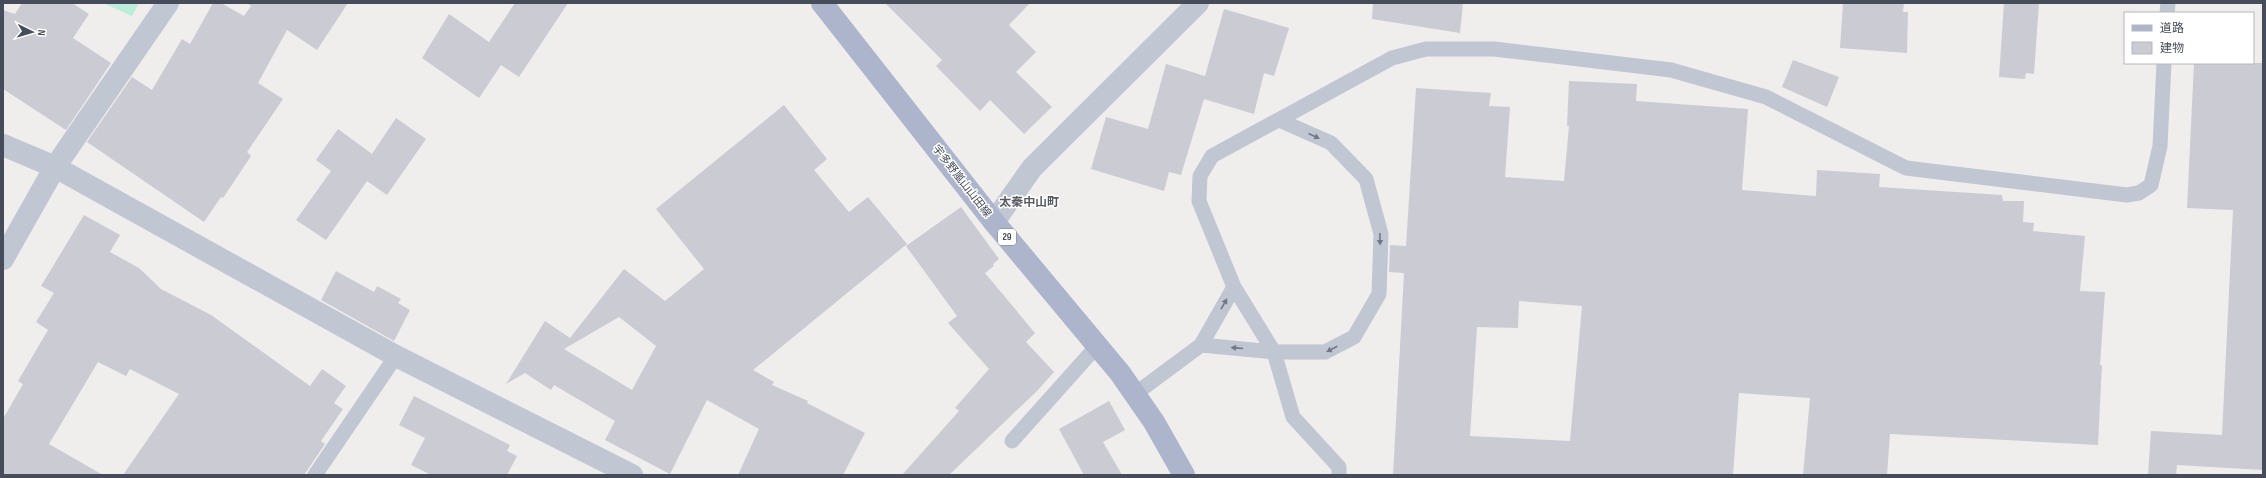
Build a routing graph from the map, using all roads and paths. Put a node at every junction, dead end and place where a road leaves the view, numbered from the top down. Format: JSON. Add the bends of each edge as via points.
{"nodes":[{"id":1,"x":168,"y":3,"type":"edge"},
{"id":2,"x":1198,"y":3,"type":"edge"},
{"id":3,"x":829,"y":6,"type":"edge"},
{"id":4,"x":2164,"y":64,"type":"edge"},
{"id":5,"x":1279,"y":120,"type":"junction"},
{"id":6,"x":3,"y":145,"type":"edge"},
{"id":7,"x":55,"y":167,"type":"junction"},
{"id":8,"x":994,"y":222,"type":"junction"},
{"id":9,"x":3,"y":259,"type":"edge"},
{"id":10,"x":1234,"y":287,"type":"junction"},
{"id":11,"x":1201,"y":345,"type":"junction"},
{"id":12,"x":1097,"y":346,"type":"junction"},
{"id":13,"x":1274,"y":352,"type":"junction"},
{"id":14,"x":396,"y":356,"type":"junction"},
{"id":15,"x":1136,"y":394,"type":"junction"},
{"id":16,"x":1012,"y":441,"type":"dead end"},
{"id":17,"x":315,"y":475,"type":"edge"},
{"id":18,"x":632,"y":475,"type":"edge"},
{"id":19,"x":1184,"y":475,"type":"edge"},
{"id":20,"x":1339,"y":475,"type":"edge"}],
"edges":[{"from":1,"to":7,"type":"street"},
{"from":2,"to":8,"type":"street","via":[[1032,168]]},
{"from":3,"to":8,"type":"main road","name":"宇多野嵐山山田線","number":"29"},
{"from":4,"to":5,"type":"lane","via":[[2160,146],[2151,185],[2139,193],[2127,195],[1906,168],[1766,97],[1671,70],[1494,49],[1426,49],[1392,58]]},
{"from":5,"to":10,"type":"lane","via":[[1212,156],[1200,176],[1199,201]]},
{"from":5,"to":13,"type":"lane","one_way":true,"via":[[1331,143],[1366,179],[1381,234],[1379,294],[1354,337],[1325,352]]},
{"from":6,"to":7,"type":"street"},
{"from":7,"to":9,"type":"street"},
{"from":7,"to":14,"type":"street"},
{"from":8,"to":12,"type":"main road","name":"宇多野嵐山山田線","number":"29"},
{"from":11,"to":10,"type":"lane","one_way":true},
{"from":10,"to":13,"type":"lane"},
{"from":13,"to":11,"type":"lane","one_way":true},
{"from":11,"to":15,"type":"lane"},
{"from":12,"to":15,"type":"main road","name":"宇多野嵐山山田線","number":"29"},
{"from":12,"to":16,"type":"lane"},
{"from":13,"to":20,"type":"lane","via":[[1293,418],[1339,467]]},
{"from":14,"to":17,"type":"lane"},
{"from":14,"to":18,"type":"street"},
{"from":15,"to":19,"type":"main road","name":"宇多野嵐山山田線","number":"29"}]}
